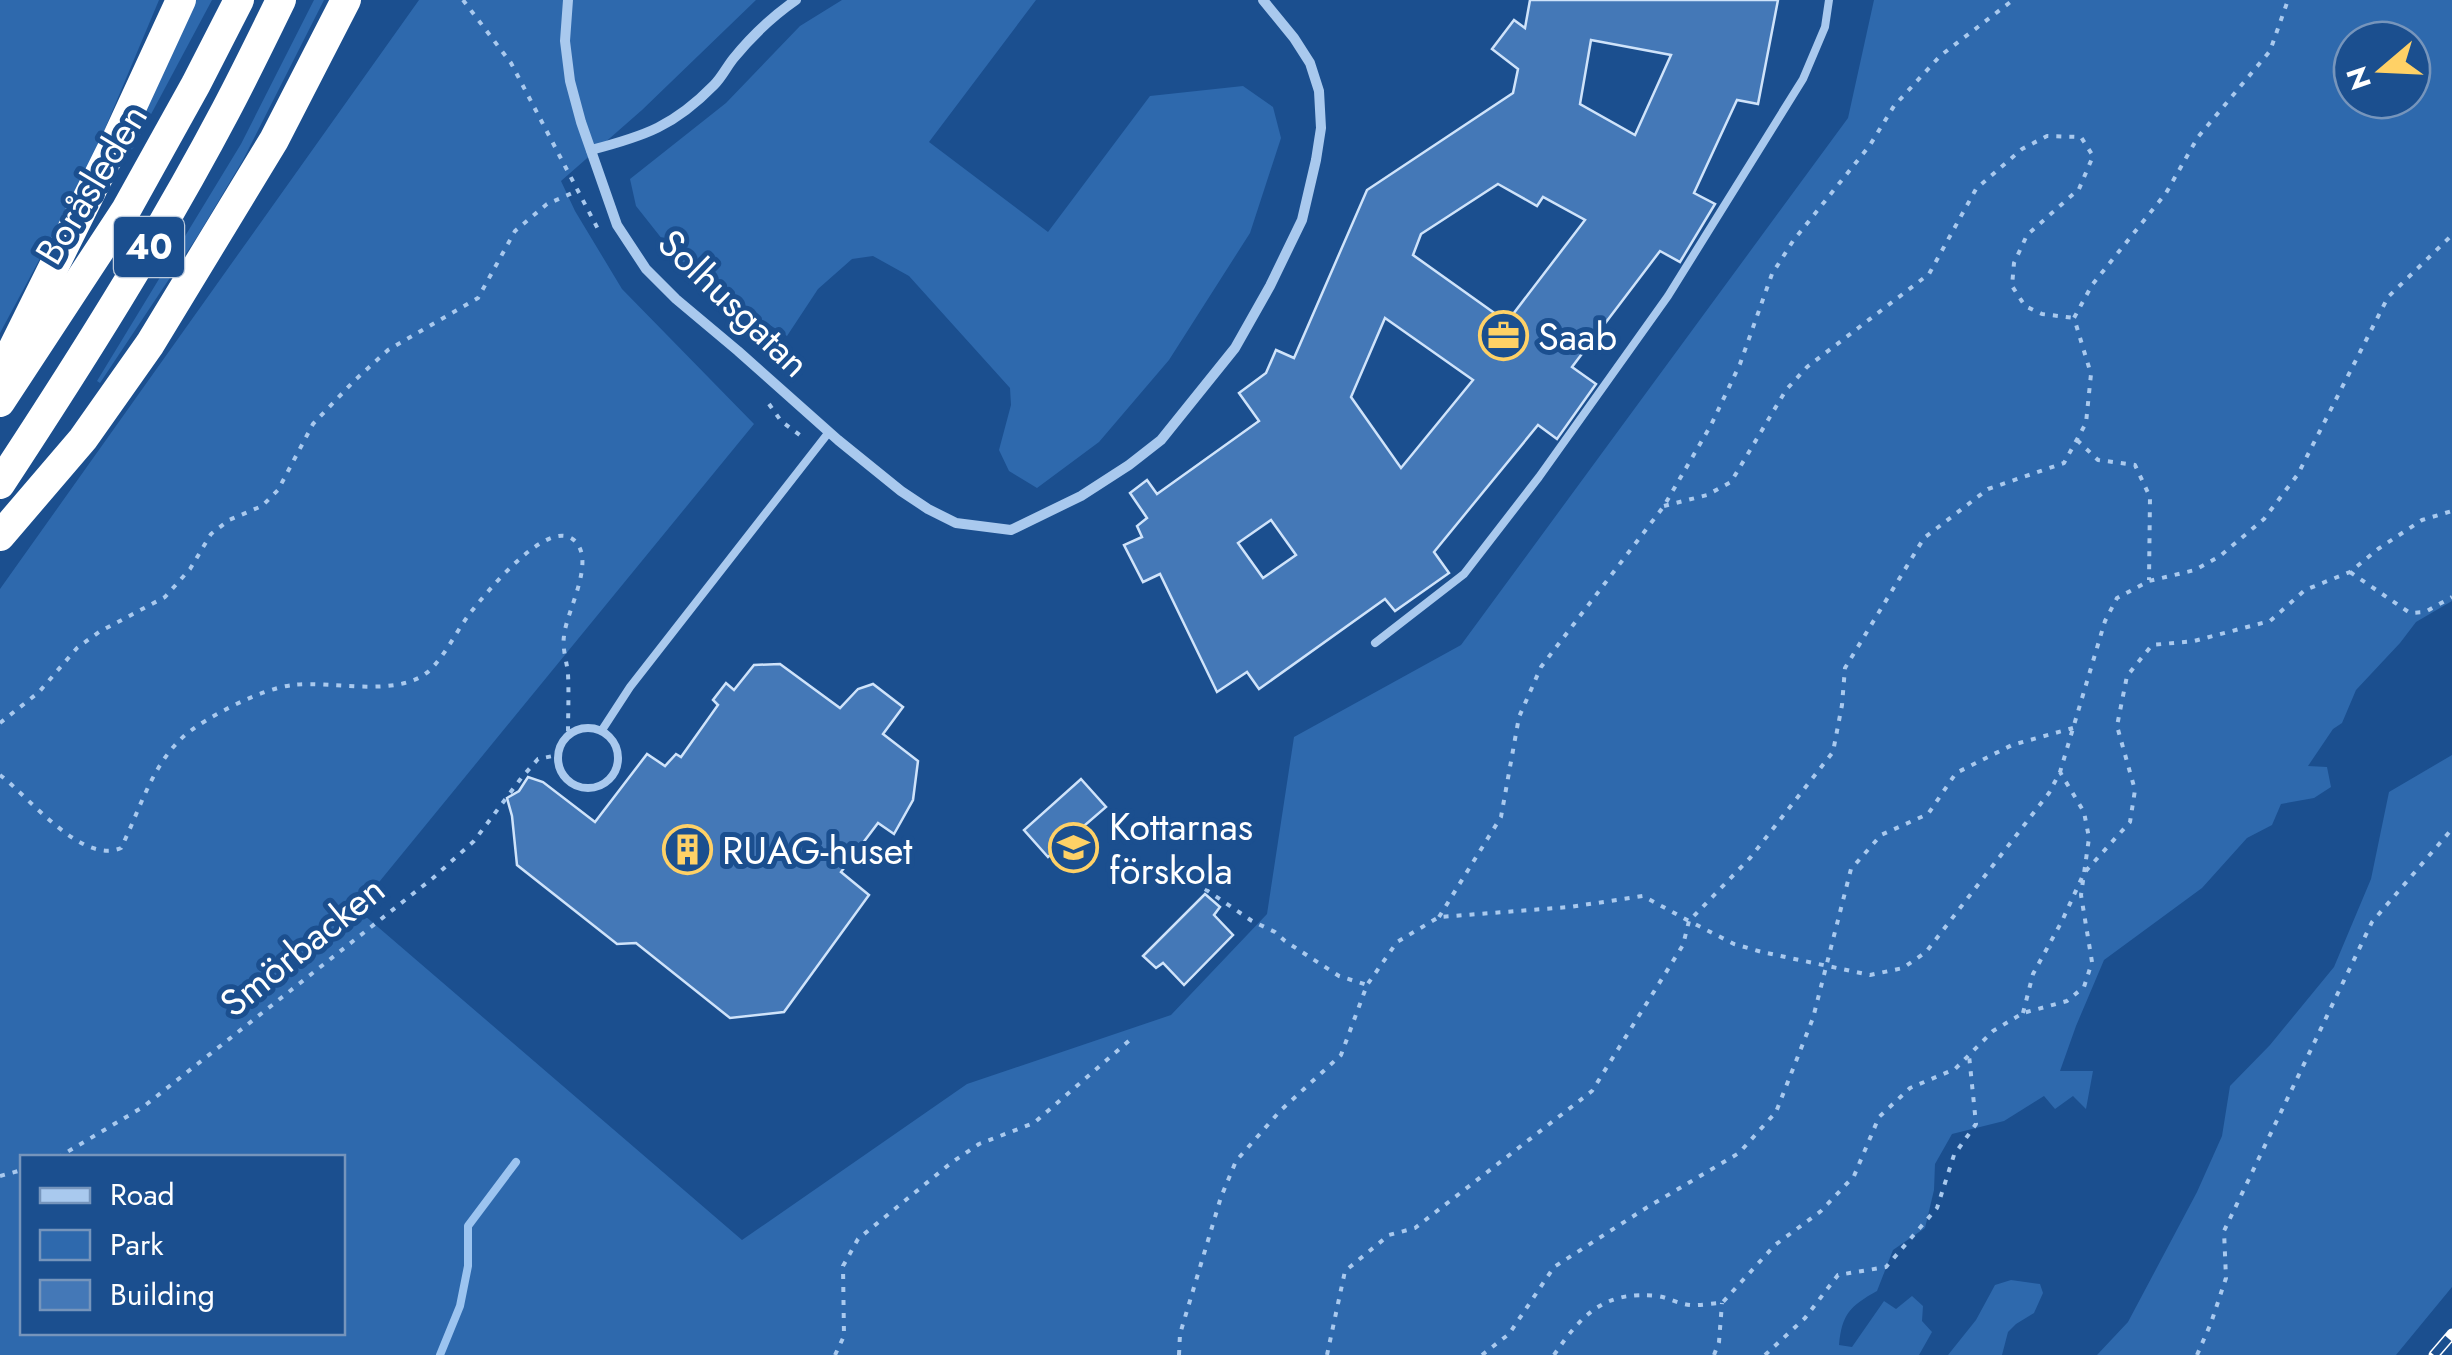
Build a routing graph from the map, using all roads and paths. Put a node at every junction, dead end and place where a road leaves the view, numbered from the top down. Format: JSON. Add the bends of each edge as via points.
{"nodes":[{"id":1,"x":181,"y":0,"type":"edge"},
{"id":2,"x":239,"y":0,"type":"edge"},
{"id":3,"x":281,"y":0,"type":"edge"},
{"id":4,"x":346,"y":0,"type":"edge"},
{"id":5,"x":568,"y":0,"type":"edge"},
{"id":6,"x":796,"y":0,"type":"edge"},
{"id":7,"x":1263,"y":0,"type":"edge"},
{"id":8,"x":1829,"y":0,"type":"edge"},
{"id":9,"x":2013,"y":0,"type":"edge"},
{"id":10,"x":2288,"y":0,"type":"edge"},
{"id":11,"x":591,"y":150,"type":"junction"},
{"id":12,"x":578,"y":191,"type":"dead end"},
{"id":13,"x":2452,"y":235,"type":"edge"},
{"id":14,"x":2074,"y":318,"type":"junction"},
{"id":15,"x":0,"y":375,"type":"edge"},
{"id":16,"x":0,"y":402,"type":"edge"},
{"id":17,"x":829,"y":432,"type":"junction"},
{"id":18,"x":2077,"y":440,"type":"junction"},
{"id":19,"x":0,"y":484,"type":"edge"},
{"id":20,"x":1664,"y":506,"type":"junction"},
{"id":21,"x":2452,"y":510,"type":"edge"},
{"id":22,"x":0,"y":536,"type":"edge"},
{"id":23,"x":2350,"y":572,"type":"junction"},
{"id":24,"x":2149,"y":581,"type":"junction"},
{"id":25,"x":2452,"y":597,"type":"edge"},
{"id":26,"x":1374,"y":643,"type":"dead end"},
{"id":27,"x":0,"y":723,"type":"edge"},
{"id":28,"x":2073,"y":728,"type":"junction"},
{"id":29,"x":602,"y":730,"type":"junction"},
{"id":30,"x":568,"y":734,"type":"junction"},
{"id":31,"x":558,"y":755,"type":"junction"},
{"id":32,"x":2060,"y":772,"type":"junction"},
{"id":33,"x":0,"y":775,"type":"edge"},
{"id":34,"x":2452,"y":829,"type":"edge"},
{"id":35,"x":2084,"y":873,"type":"junction"},
{"id":36,"x":1205,"y":889,"type":"dead end"},
{"id":37,"x":1439,"y":917,"type":"junction"},
{"id":38,"x":1689,"y":921,"type":"junction"},
{"id":39,"x":1826,"y":966,"type":"junction"},
{"id":40,"x":1368,"y":985,"type":"junction"},
{"id":41,"x":2023,"y":1014,"type":"junction"},
{"id":42,"x":1131,"y":1039,"type":"dead end"},
{"id":43,"x":1969,"y":1055,"type":"junction"},
{"id":44,"x":62,"y":1155,"type":"edge"},
{"id":45,"x":1722,"y":1303,"type":"junction"},
{"id":46,"x":1178,"y":1354,"type":"edge"},
{"id":47,"x":835,"y":1355,"type":"edge"},
{"id":48,"x":1327,"y":1355,"type":"edge"},
{"id":49,"x":1482,"y":1355,"type":"edge"},
{"id":50,"x":1554,"y":1355,"type":"edge"},
{"id":51,"x":1714,"y":1355,"type":"edge"},
{"id":52,"x":1765,"y":1355,"type":"edge"},
{"id":53,"x":2196,"y":1355,"type":"edge"}],
"edges":[{"from":1,"to":15,"type":"highway"},
{"from":2,"to":16,"type":"highway","name":"Boråsleden","number":"40","via":[[126,210]]},
{"from":3,"to":19,"type":"highway","name":"Boråsleden","number":"40","via":[[158,231]]},
{"from":4,"to":22,"type":"highway","via":[[274,140],[150,344],[83,439]]},
{"from":5,"to":11,"type":"street","name":"Solhusgatan","via":[[570,81]]},
{"from":6,"to":11,"type":"street","via":[[686,111],[653,132]]},
{"from":7,"to":17,"type":"street","name":"Solhusgatan","via":[[1310,63],[1319,91],[1316,160],[1302,220],[1270,286],[1235,348],[1162,440],[1080,496],[1011,530],[956,523],[928,509]]},
{"from":8,"to":26,"type":"lane","via":[[1803,79],[1668,296],[1464,574]]},
{"from":9,"to":20,"type":"path","via":[[1940,56],[1894,106],[1793,241],[1772,274],[1718,410]]},
{"from":10,"to":14,"type":"path","via":[[2270,50],[2198,138]]},
{"from":11,"to":17,"type":"street","name":"Solhusgatan","via":[[617,226],[646,268]]},
{"from":12,"to":27,"type":"path","via":[[547,204],[515,231],[478,298],[388,350],[354,381],[313,424],[278,490],[211,534],[165,596],[77,648]]},
{"from":13,"to":24,"type":"path","via":[[2388,297],[2298,474],[2264,519],[2220,556]]},
{"from":14,"to":18,"type":"path","via":[[2090,374],[2086,423]]},
{"from":14,"to":20,"type":"path","via":[[2026,306],[2012,286],[2027,235],[2079,188],[2093,156],[2081,137],[2046,136],[1976,189],[1929,274],[1786,390],[1731,482]]},
{"from":17,"to":29,"type":"lane"},
{"from":18,"to":24,"type":"path","via":[[2098,460],[2135,465],[2150,497]]},
{"from":18,"to":38,"type":"path","via":[[2064,463],[1988,489],[1924,538],[1845,668],[1833,752],[1750,858]]},
{"from":20,"to":37,"type":"path","via":[[1542,667],[1519,717],[1501,818]]},
{"from":21,"to":23,"type":"path","via":[[2422,520]]},
{"from":23,"to":25,"type":"path","via":[[2410,613]]},
{"from":23,"to":35,"type":"path","via":[[2305,590],[2270,621],[2152,645],[2127,676],[2117,726],[2135,790],[2130,822]]},
{"from":24,"to":28,"type":"path","via":[[2118,598],[2105,621]]},
{"from":28,"to":32,"type":"path"},
{"from":28,"to":39,"type":"path","via":[[2012,744],[1956,773],[1928,814],[1880,836],[1852,869]]},
{"from":29,"to":30,"type":"lane"},
{"from":29,"to":31,"type":"lane","via":[[618,748],[619,760],[598,787],[565,778]]},
{"from":30,"to":31,"type":"lane"},
{"from":30,"to":33,"type":"path","via":[[564,636],[582,555],[576,542],[553,536],[517,560],[432,669],[416,680],[364,689],[288,685],[230,707],[184,737],[157,770],[120,848],[96,850],[60,830]]},
{"from":31,"to":44,"type":"path","name":"Smörbacken","via":[[538,760],[474,841],[433,878],[143,1107]]},
{"from":32,"to":35,"type":"path","via":[[2084,812]]},
{"from":32,"to":39,"type":"path","via":[[1926,952],[1903,968],[1870,975]]},
{"from":34,"to":53,"type":"path","via":[[2372,922],[2224,1231],[2226,1278]]},
{"from":35,"to":41,"type":"path","via":[[2034,974]]},
{"from":35,"to":41,"type":"path","via":[[2092,962],[2084,987],[2067,1001]]},
{"from":36,"to":40,"type":"path","via":[[1340,976]]},
{"from":37,"to":38,"type":"path","via":[[1644,896]]},
{"from":37,"to":40,"type":"path","via":[[1398,942]]},
{"from":38,"to":39,"type":"path","via":[[1734,944]]},
{"from":38,"to":48,"type":"path","via":[[1684,945],[1592,1091],[1415,1228],[1389,1235],[1345,1272]]},
{"from":39,"to":49,"type":"path","via":[[1776,1112],[1739,1154],[1554,1267],[1510,1334]]},
{"from":40,"to":46,"type":"path","via":[[1341,1055],[1236,1161]]},
{"from":41,"to":43,"type":"path"},
{"from":42,"to":47,"type":"path","via":[[1034,1123],[950,1163],[858,1240],[843,1266],[844,1336]]},
{"from":43,"to":45,"type":"path","via":[[1910,1088],[1879,1117],[1854,1176],[1775,1244]]},
{"from":43,"to":52,"type":"path","via":[[1976,1124],[1954,1155],[1937,1208],[1886,1267],[1838,1275]]},
{"from":45,"to":50,"type":"path","via":[[1621,1296],[1592,1308]]},
{"from":45,"to":51,"type":"path"}]}
